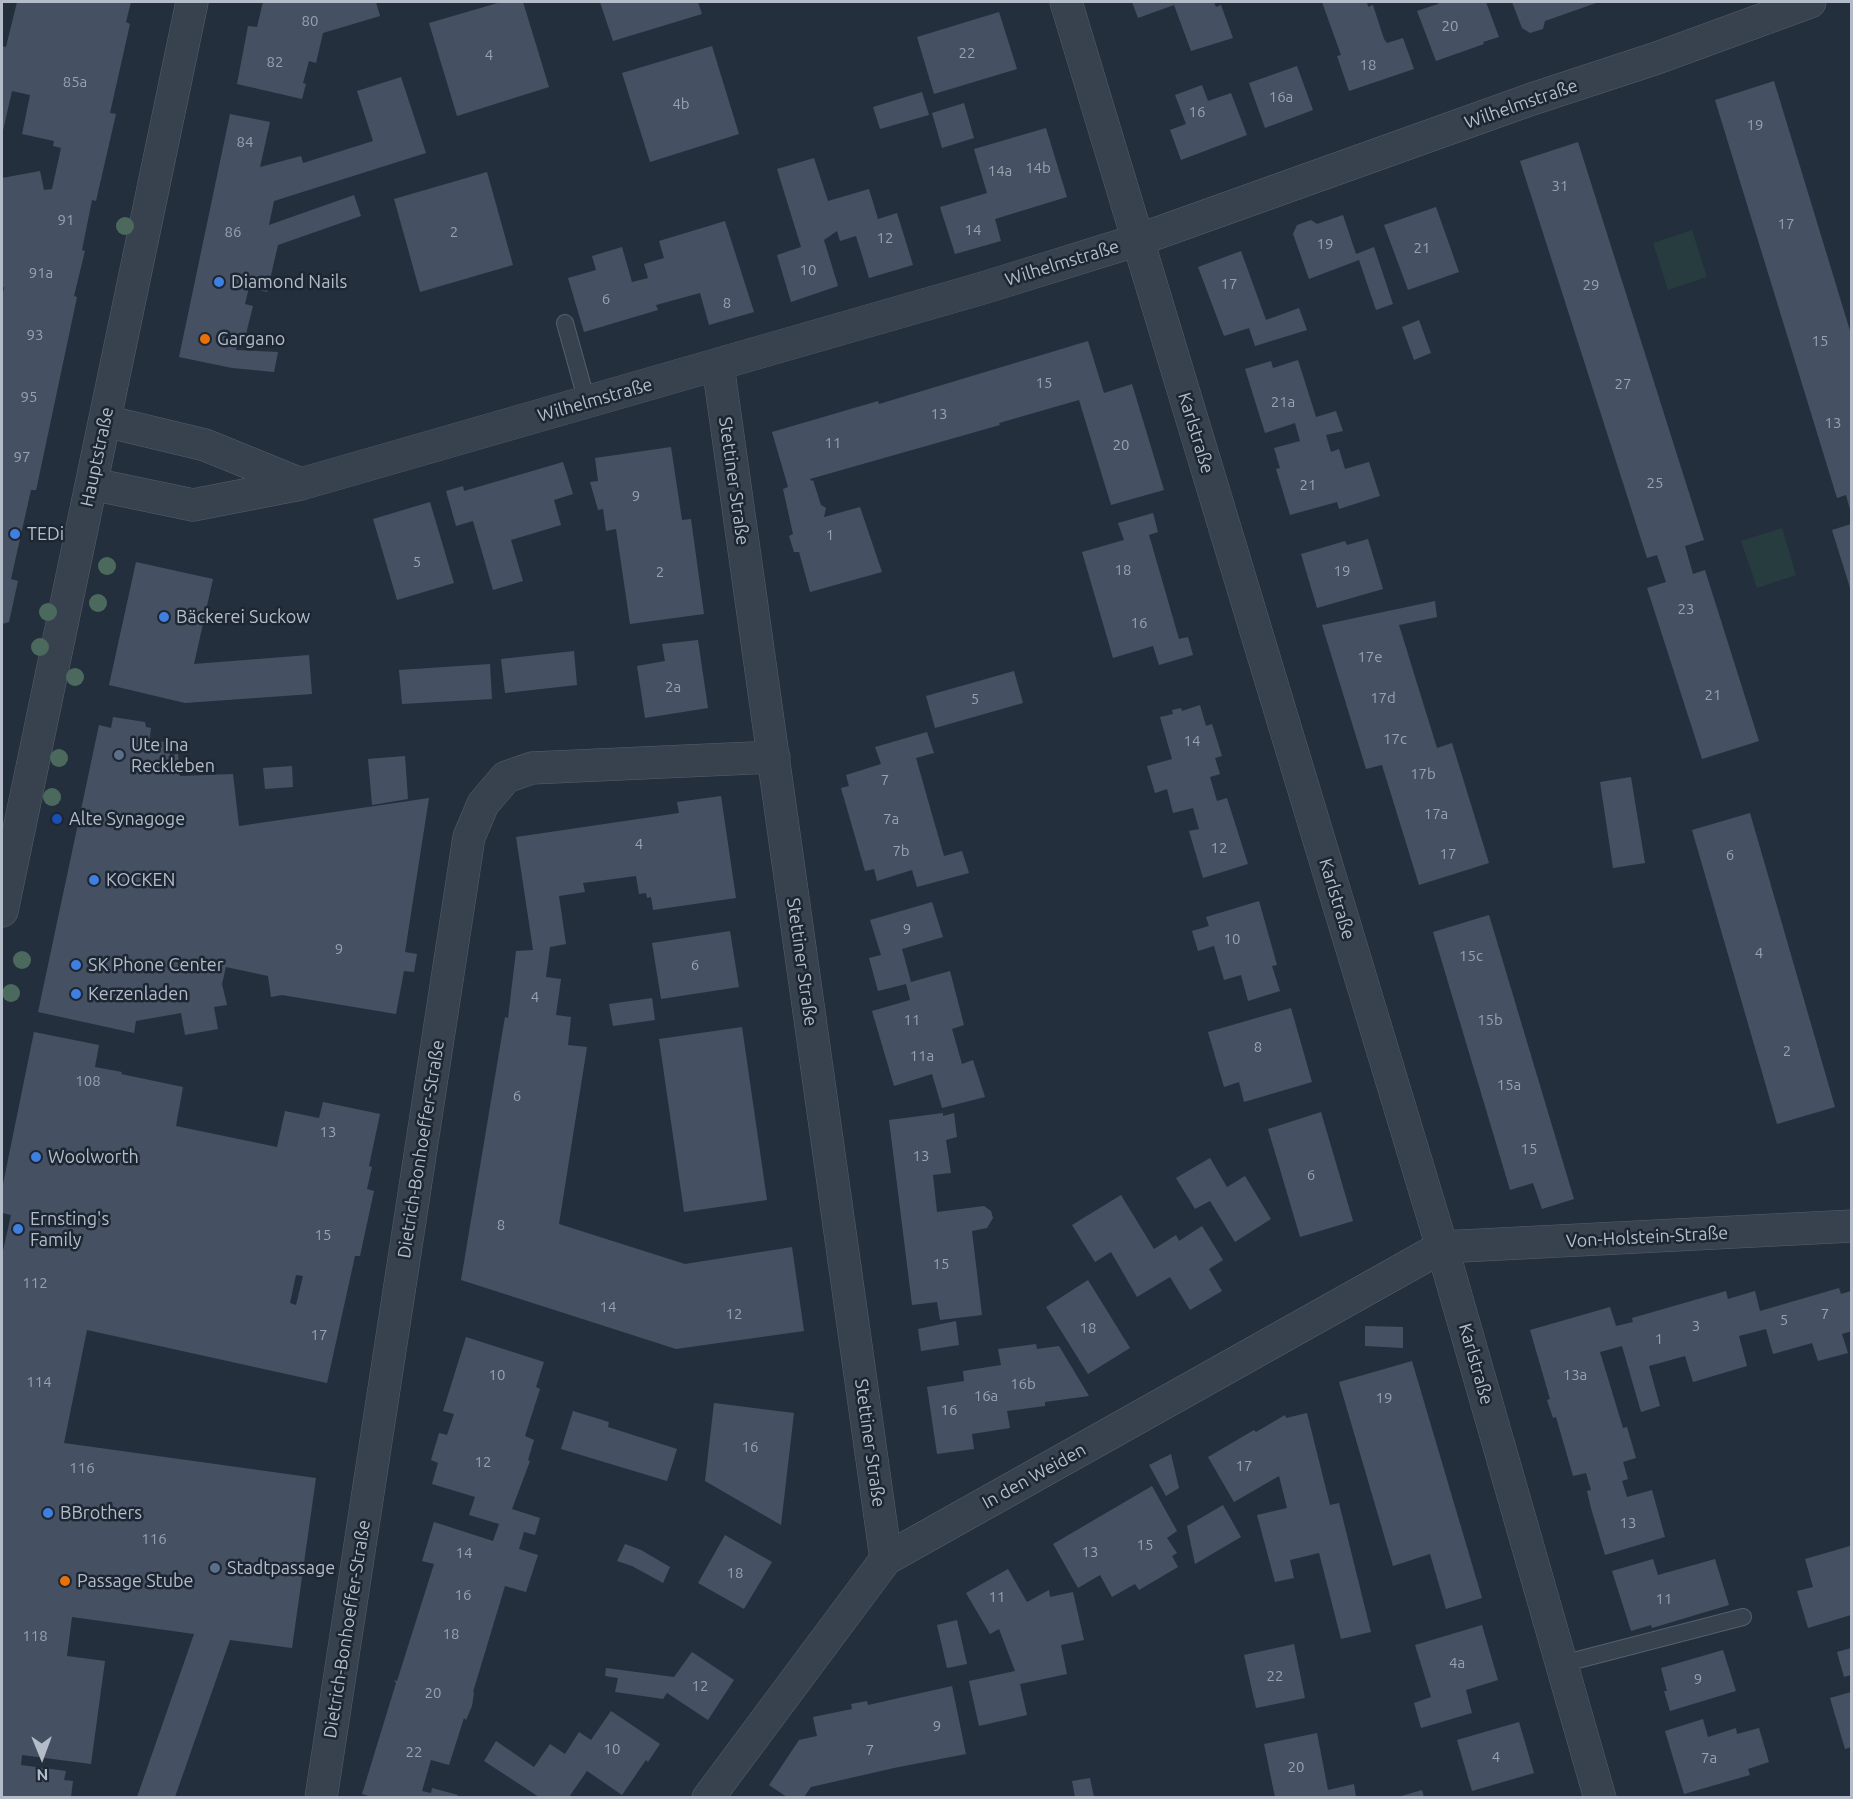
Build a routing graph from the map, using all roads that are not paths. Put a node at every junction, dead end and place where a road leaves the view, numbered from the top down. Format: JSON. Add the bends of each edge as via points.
{"nodes":[{"id":1,"x":192,"y":2,"type":"edge"},
{"id":2,"x":1066,"y":2,"type":"edge"},
{"id":3,"x":1810,"y":2,"type":"edge"},
{"id":4,"x":1138,"y":240,"type":"junction"},
{"id":5,"x":565,"y":323,"type":"dead end"},
{"id":6,"x":718,"y":364,"type":"junction"},
{"id":7,"x":586,"y":402,"type":"junction"},
{"id":8,"x":105,"y":421,"type":"junction"},
{"id":9,"x":301,"y":483,"type":"junction"},
{"id":10,"x":92,"y":484,"type":"junction"},
{"id":11,"x":774,"y":758,"type":"junction"},
{"id":12,"x":2,"y":911,"type":"edge"},
{"id":13,"x":1851,"y":1226,"type":"edge"},
{"id":14,"x":1442,"y":1247,"type":"junction"},
{"id":15,"x":886,"y":1559,"type":"junction"},
{"id":16,"x":1743,"y":1617,"type":"dead end"},
{"id":17,"x":1562,"y":1664,"type":"junction"},
{"id":18,"x":321,"y":1797,"type":"edge"},
{"id":19,"x":708,"y":1797,"type":"edge"},
{"id":20,"x":1600,"y":1797,"type":"edge"}],
"edges":[{"from":1,"to":8,"type":"street","name":"Hauptstraße"},
{"from":2,"to":4,"type":"street","name":"Karlstraße"},
{"from":3,"to":4,"type":"street","name":"Wilhelmstraße"},
{"from":4,"to":6,"type":"street","name":"Wilhelmstraße"},
{"from":4,"to":14,"type":"street","name":"Karlstraße"},
{"from":5,"to":7,"type":"lane"},
{"from":6,"to":7,"type":"street","name":"Wilhelmstraße"},
{"from":6,"to":11,"type":"street","name":"Stettiner Straße"},
{"from":7,"to":9,"type":"street","name":"Wilhelmstraße"},
{"from":8,"to":9,"type":"street","via":[[205,445]]},
{"from":8,"to":10,"type":"street","name":"Hauptstraße"},
{"from":9,"to":10,"type":"street","name":"Wilhelmstraße","via":[[193,505]]},
{"from":10,"to":12,"type":"street","name":"Hauptstraße"},
{"from":11,"to":15,"type":"street","name":"Stettiner Straße"},
{"from":11,"to":18,"type":"street","name":"Dietrich-Bonhoeffer-Straße","via":[[532,768],[506,777],[483,804],[470,837]]},
{"from":13,"to":14,"type":"street","name":"Von-Holstein-Straße"},
{"from":14,"to":15,"type":"street","name":"In den Weiden"},
{"from":14,"to":17,"type":"street","name":"Karlstraße"},
{"from":15,"to":19,"type":"street","name":"In den Weiden"},
{"from":16,"to":17,"type":"lane"},
{"from":17,"to":20,"type":"street","name":"Karlstraße"}]}
